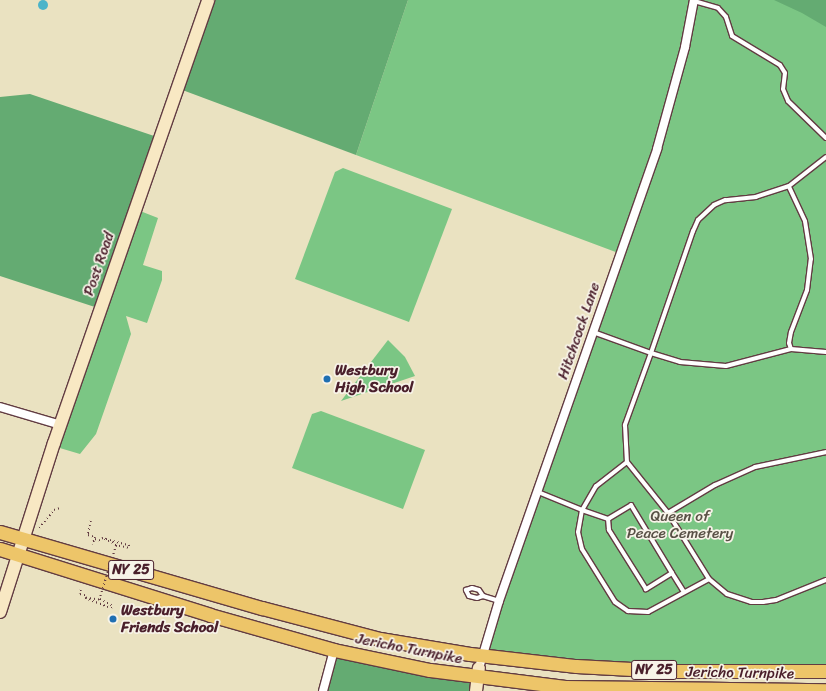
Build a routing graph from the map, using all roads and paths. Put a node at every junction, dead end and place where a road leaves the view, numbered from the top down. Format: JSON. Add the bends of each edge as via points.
{"nodes":[{"id":1,"x":208,"y":0,"type":"edge"},
{"id":2,"x":694,"y":0,"type":"edge"},
{"id":3,"x":826,"y":138,"type":"edge"},
{"id":4,"x":826,"y":157,"type":"edge"},
{"id":5,"x":790,"y":186,"type":"junction"},
{"id":6,"x":593,"y":332,"type":"junction"},
{"id":7,"x":791,"y":349,"type":"junction"},
{"id":8,"x":826,"y":352,"type":"edge"},
{"id":9,"x":650,"y":353,"type":"junction"},
{"id":10,"x":0,"y":407,"type":"edge"},
{"id":11,"x":61,"y":425,"type":"junction"},
{"id":12,"x":826,"y":452,"type":"edge"},
{"id":13,"x":627,"y":463,"type":"junction"},
{"id":14,"x":538,"y":492,"type":"junction"},
{"id":15,"x":60,"y":508,"type":"dead end"},
{"id":16,"x":582,"y":510,"type":"junction"},
{"id":17,"x":668,"y":513,"type":"junction"},
{"id":18,"x":608,"y":519,"type":"junction"},
{"id":19,"x":91,"y":521,"type":"dead end"},
{"id":20,"x":39,"y":528,"type":"dead end"},
{"id":21,"x":0,"y":532,"type":"edge"},
{"id":22,"x":23,"y":539,"type":"junction"},
{"id":23,"x":95,"y":539,"type":"junction"},
{"id":24,"x":93,"y":545,"type":"dead end"},
{"id":25,"x":0,"y":549,"type":"edge"},
{"id":26,"x":17,"y":555,"type":"junction"},
{"id":27,"x":672,"y":573,"type":"junction"},
{"id":28,"x":709,"y":578,"type":"junction"},
{"id":29,"x":826,"y":580,"type":"edge"},
{"id":30,"x":81,"y":590,"type":"dead end"},
{"id":31,"x":684,"y":592,"type":"junction"},
{"id":32,"x":483,"y":596,"type":"dead end"},
{"id":33,"x":499,"y":601,"type":"junction"},
{"id":34,"x":262,"y":608,"type":"junction"},
{"id":35,"x":0,"y":612,"type":"edge"},
{"id":36,"x":256,"y":628,"type":"junction"},
{"id":37,"x":334,"y":650,"type":"junction"},
{"id":38,"x":480,"y":667,"type":"junction"},
{"id":39,"x":823,"y":668,"type":"edge"},
{"id":40,"x":826,"y":690,"type":"edge"},
{"id":41,"x":323,"y":691,"type":"edge"},
{"id":42,"x":476,"y":691,"type":"edge"}],
"edges":[{"from":1,"to":11,"type":"main road","name":"Post Road"},
{"from":2,"to":3,"type":"lane","via":[[718,8],[726,17],[732,36],[780,65],[785,73],[783,89],[788,101]]},
{"from":2,"to":6,"type":"street","name":"Hitchcock Lane","via":[[685,47],[657,149]]},
{"from":4,"to":5,"type":"lane"},
{"from":5,"to":7,"type":"lane","via":[[805,221],[812,259],[807,290],[791,332]]},
{"from":5,"to":9,"type":"lane","via":[[756,197],[725,200],[714,205],[698,220]]},
{"from":6,"to":9,"type":"lane"},
{"from":6,"to":14,"type":"street","name":"Hitchcock Lane"},
{"from":7,"to":8,"type":"lane"},
{"from":7,"to":9,"type":"lane","via":[[726,366],[680,362]]},
{"from":9,"to":13,"type":"lane","via":[[625,425]]},
{"from":10,"to":11,"type":"street"},
{"from":11,"to":22,"type":"main road","name":"Post Road"},
{"from":12,"to":17,"type":"lane","via":[[755,467],[715,485]]},
{"from":13,"to":16,"type":"lane","via":[[596,486]]},
{"from":13,"to":17,"type":"lane"},
{"from":14,"to":16,"type":"lane"},
{"from":14,"to":33,"type":"street","name":"Hitchcock Lane"},
{"from":15,"to":20,"type":"path","via":[[54,510]]},
{"from":16,"to":18,"type":"lane"},
{"from":16,"to":31,"type":"lane","via":[[578,532],[582,549],[620,606],[635,613],[648,612]]},
{"from":17,"to":28,"type":"lane"},
{"from":18,"to":27,"type":"lane","via":[[631,505]]},
{"from":18,"to":27,"type":"lane","via":[[609,530],[646,589]]},
{"from":19,"to":23,"type":"path","via":[[88,535]]},
{"from":21,"to":22,"type":"main road","name":"Jericho Turnpike","number":"NY 25"},
{"from":22,"to":26,"type":"main road","name":"Post Road"},
{"from":22,"to":34,"type":"main road","name":"Jericho Turnpike","number":"NY 25"},
{"from":23,"to":24,"type":"path"},
{"from":23,"to":30,"type":"path","bridge":true,"via":[[128,549],[131,547],[102,538],[116,545],[99,600],[84,598],[113,607],[107,601],[80,594]]},
{"from":25,"to":26,"type":"main road","name":"Jericho Turnpike","number":"NY 25"},
{"from":26,"to":35,"type":"main road","name":"Post Road"},
{"from":26,"to":36,"type":"main road","name":"Jericho Turnpike","number":"NY 25"},
{"from":27,"to":31,"type":"lane"},
{"from":28,"to":29,"type":"lane","via":[[727,594],[751,602],[763,602]]},
{"from":28,"to":31,"type":"lane"},
{"from":32,"to":33,"type":"lane"},
{"from":33,"to":38,"type":"street","name":"Hitchcock Lane"},
{"from":34,"to":36,"type":"main road"},
{"from":34,"to":38,"type":"main road","name":"Jericho Turnpike","number":"NY 25"},
{"from":36,"to":37,"type":"main road","name":"Jericho Turnpike","number":"NY 25"},
{"from":37,"to":38,"type":"main road","name":"Jericho Turnpike","number":"NY 25"},
{"from":37,"to":41,"type":"street"},
{"from":38,"to":39,"type":"main road","name":"Jericho Turnpike","number":"NY 25","via":[[576,666],[653,670],[799,671]]},
{"from":38,"to":40,"type":"main road","name":"Jericho Turnpike","number":"NY 25","via":[[565,687]]},
{"from":38,"to":42,"type":"main road"}]}
